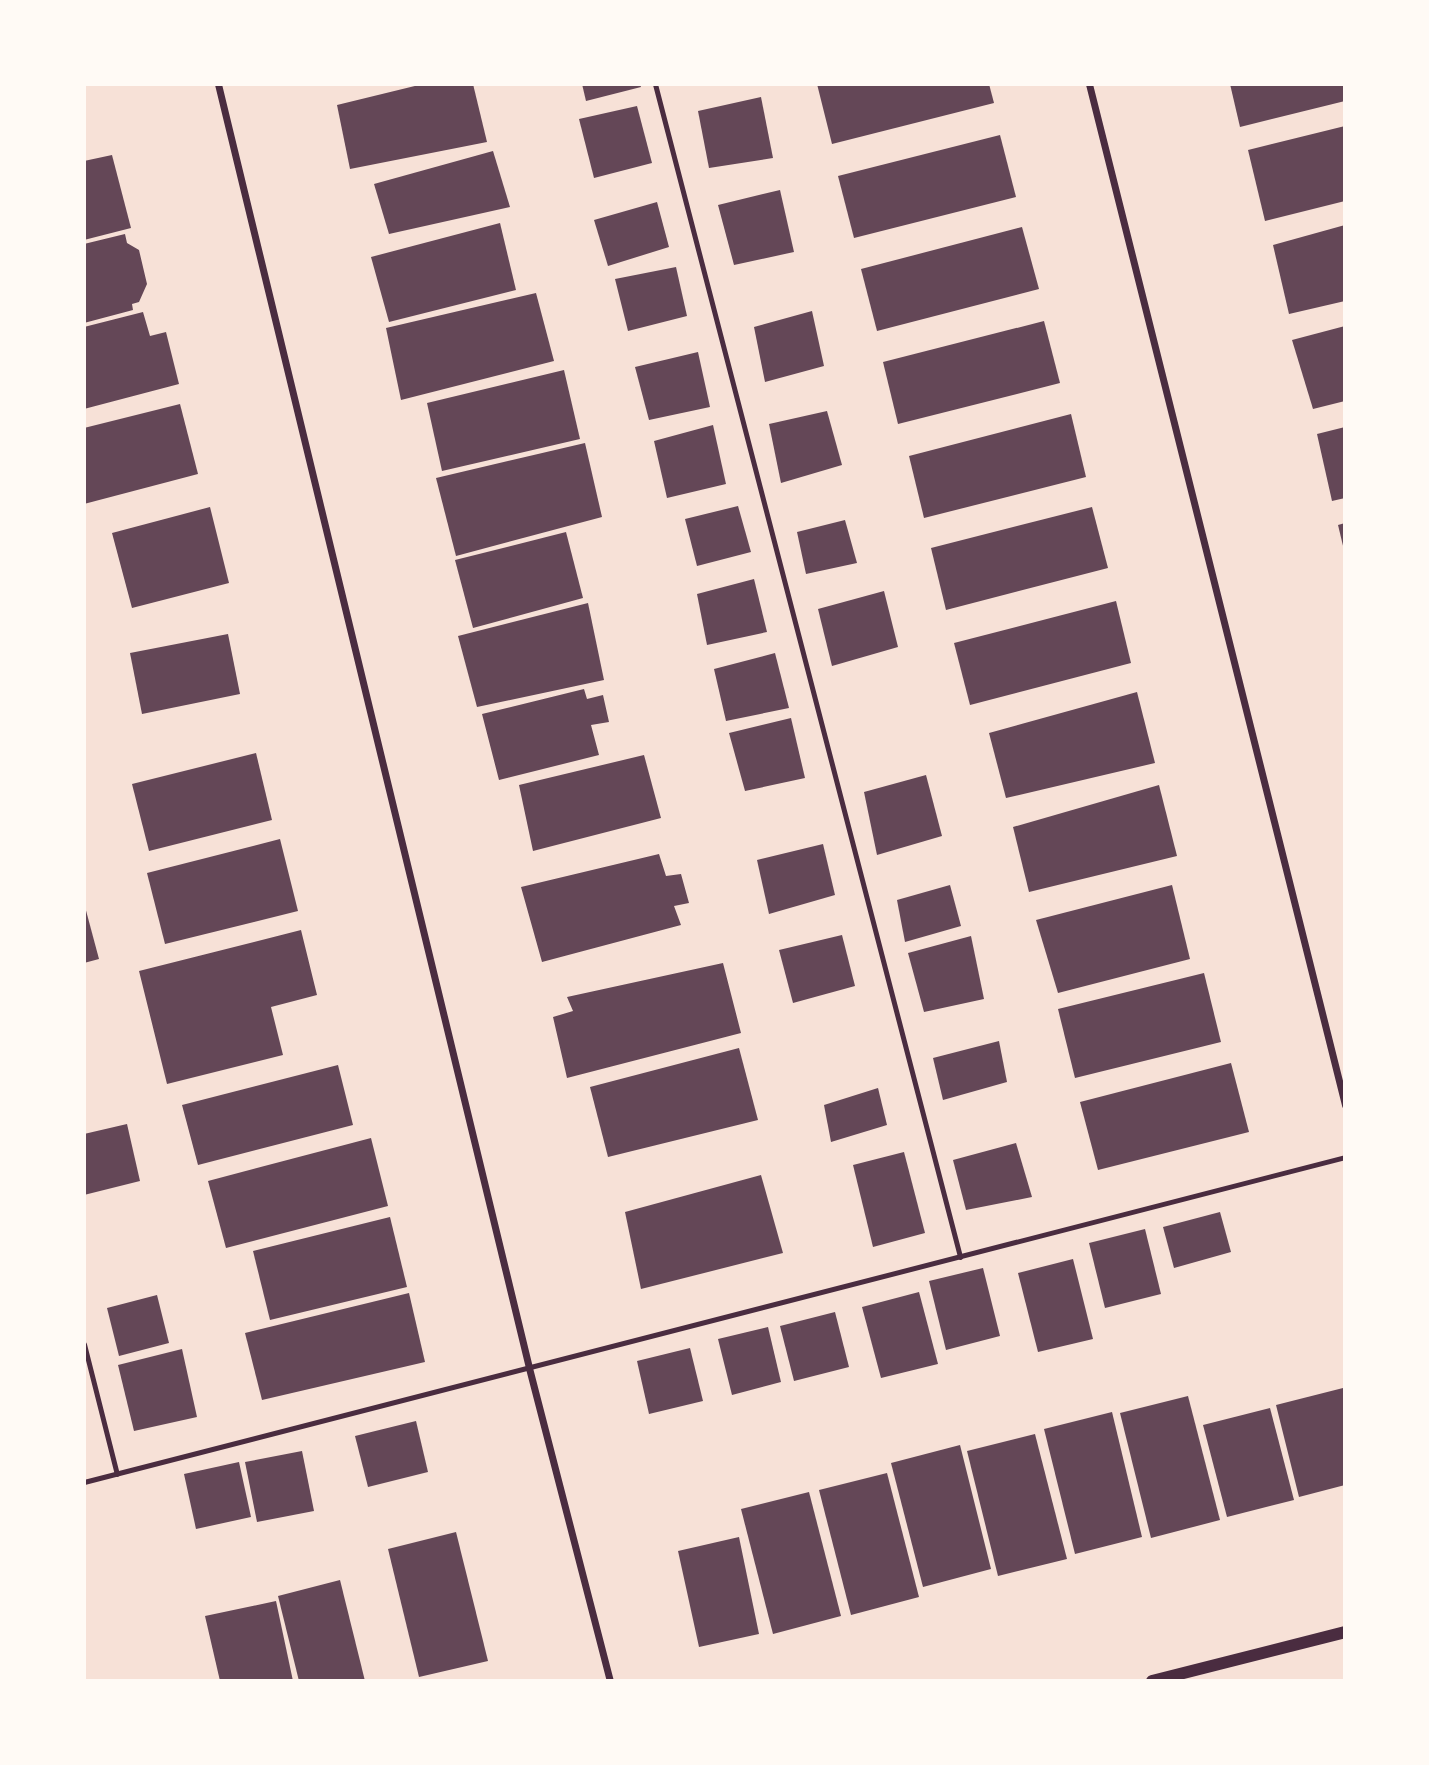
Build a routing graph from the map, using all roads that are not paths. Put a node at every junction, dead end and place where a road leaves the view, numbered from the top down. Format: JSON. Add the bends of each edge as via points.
{"nodes":[{"id":1,"x":218,"y":84,"type":"edge"},
{"id":2,"x":655,"y":84,"type":"edge"},
{"id":3,"x":1089,"y":84,"type":"edge"},
{"id":4,"x":1345,"y":1105,"type":"edge"},
{"id":5,"x":1345,"y":1157,"type":"edge"},
{"id":6,"x":960,"y":1257,"type":"junction"},
{"id":7,"x":84,"y":1344,"type":"edge"},
{"id":8,"x":529,"y":1368,"type":"junction"},
{"id":9,"x":117,"y":1474,"type":"junction"},
{"id":10,"x":84,"y":1482,"type":"edge"},
{"id":11,"x":1345,"y":1632,"type":"edge"},
{"id":12,"x":610,"y":1681,"type":"edge"},
{"id":13,"x":1152,"y":1681,"type":"edge"}],
"edges":[{"from":1,"to":8,"type":"street"},
{"from":2,"to":6,"type":"lane"},
{"from":3,"to":4,"type":"street"},
{"from":5,"to":6,"type":"lane"},
{"from":6,"to":8,"type":"lane"},
{"from":7,"to":9,"type":"lane"},
{"from":8,"to":9,"type":"lane"},
{"from":8,"to":12,"type":"street"},
{"from":9,"to":10,"type":"lane"},
{"from":11,"to":13,"type":"street"}]}
